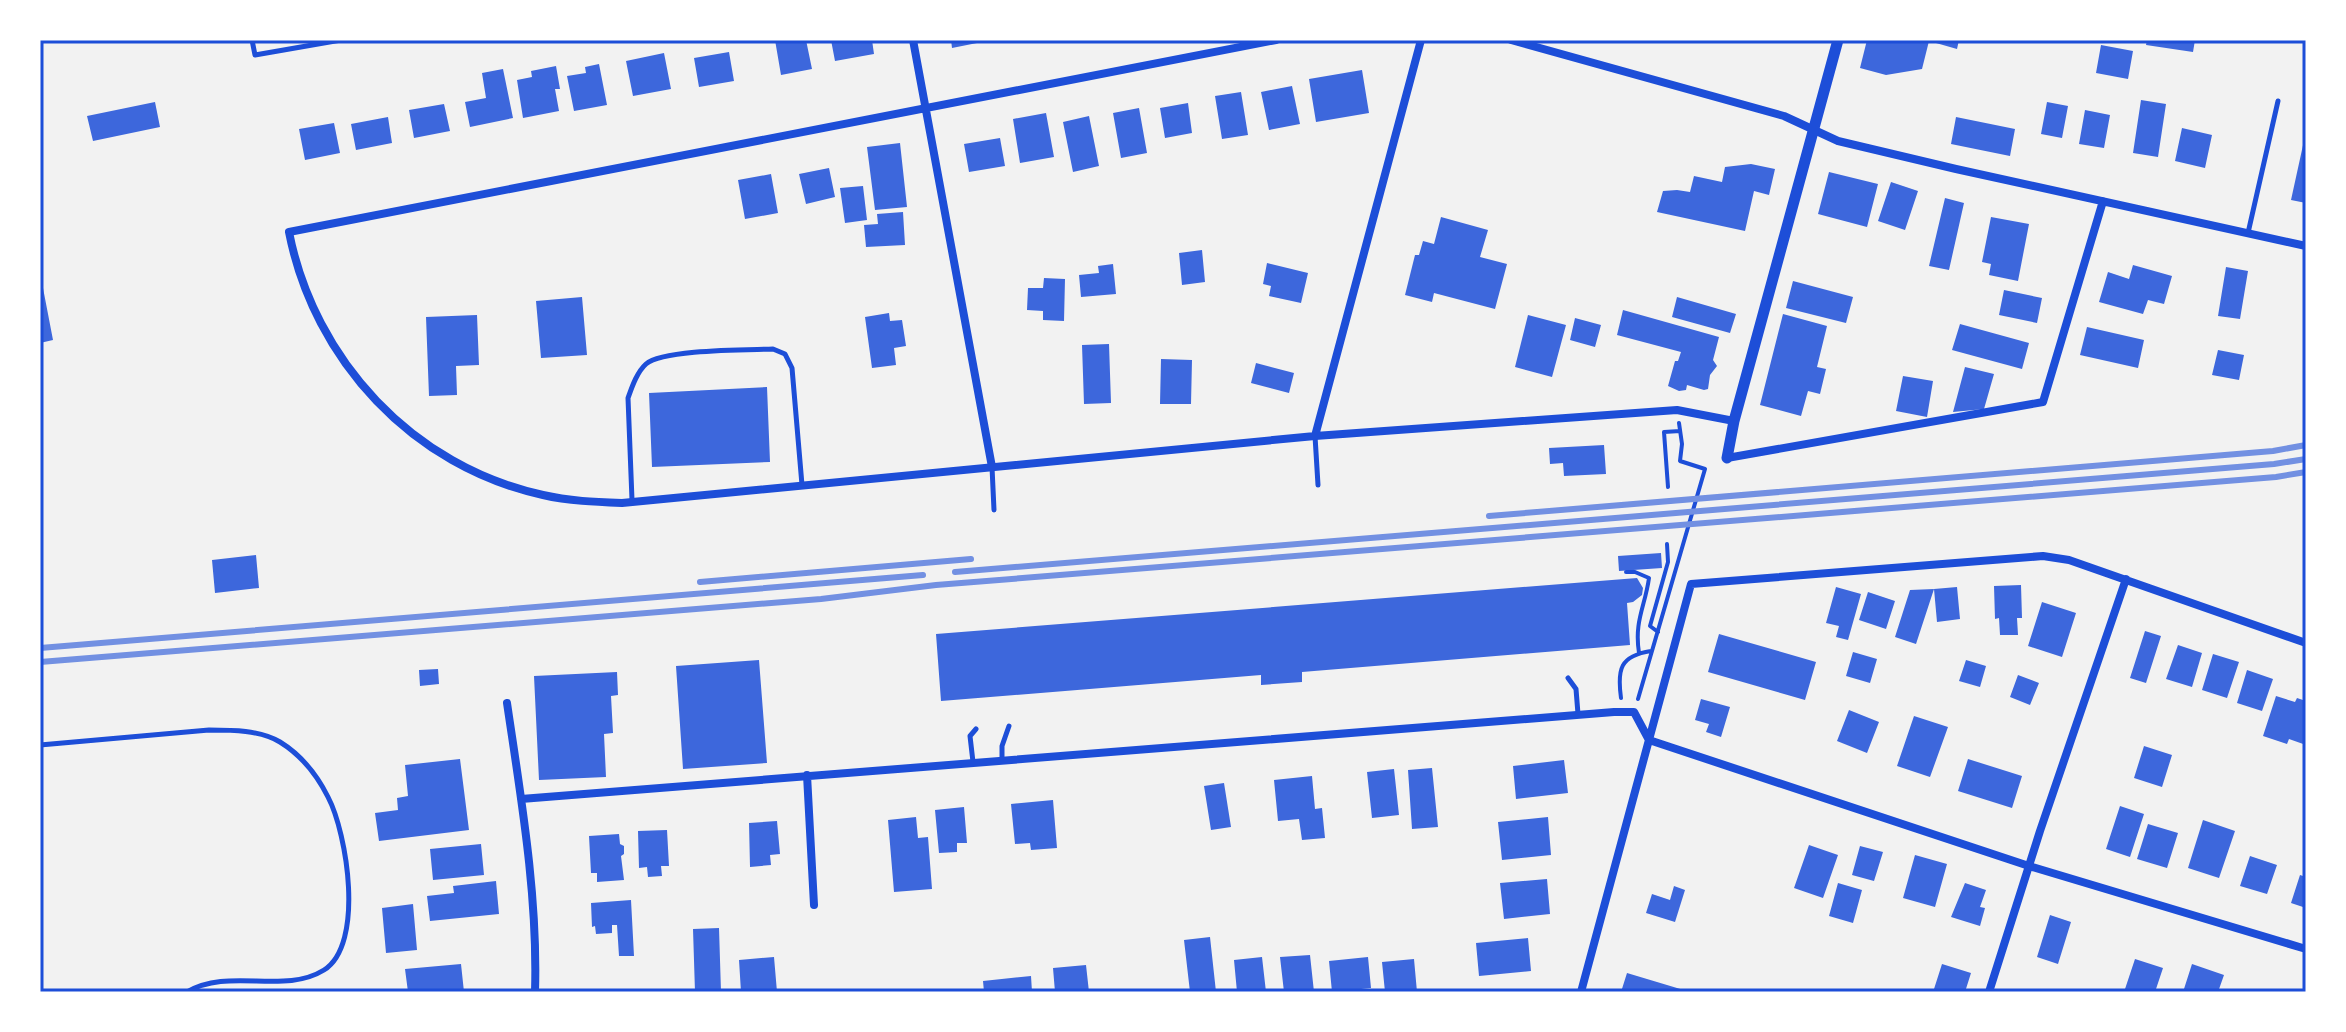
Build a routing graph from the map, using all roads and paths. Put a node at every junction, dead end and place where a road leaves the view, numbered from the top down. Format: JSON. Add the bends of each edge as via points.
{"nodes":[{"id":1,"x":252,"y":40,"type":"edge"},
{"id":2,"x":341,"y":40,"type":"edge"},
{"id":3,"x":913,"y":40,"type":"edge"},
{"id":4,"x":1276,"y":40,"type":"edge"},
{"id":5,"x":1421,"y":40,"type":"edge"},
{"id":6,"x":1511,"y":40,"type":"edge"},
{"id":7,"x":1838,"y":40,"type":"edge"},
{"id":8,"x":2278,"y":101,"type":"dead end"},
{"id":9,"x":924,"y":107,"type":"junction"},
{"id":10,"x":1812,"y":130,"type":"junction"},
{"id":11,"x":2103,"y":201,"type":"junction"},
{"id":12,"x":2248,"y":233,"type":"junction"},
{"id":13,"x":2306,"y":246,"type":"edge"},
{"id":14,"x":1734,"y":421,"type":"junction"},
{"id":15,"x":1680,"y":431,"type":"dead end"},
{"id":16,"x":1315,"y":436,"type":"junction"},
{"id":17,"x":1682,"y":444,"type":"dead end"},
{"id":18,"x":1727,"y":458,"type":"joint"},
{"id":19,"x":992,"y":467,"type":"junction"},
{"id":20,"x":802,"y":485,"type":"junction"},
{"id":21,"x":1318,"y":485,"type":"dead end"},
{"id":22,"x":1668,"y":487,"type":"dead end"},
{"id":23,"x":632,"y":500,"type":"junction"},
{"id":24,"x":994,"y":510,"type":"dead end"},
{"id":25,"x":1667,"y":544,"type":"dead end"},
{"id":26,"x":1626,"y":572,"type":"dead end"},
{"id":27,"x":2126,"y":579,"type":"junction"},
{"id":28,"x":1658,"y":632,"type":"junction"},
{"id":29,"x":2306,"y":643,"type":"edge"},
{"id":30,"x":1652,"y":651,"type":"junction"},
{"id":31,"x":1639,"y":653,"type":"junction"},
{"id":32,"x":1568,"y":678,"type":"dead end"},
{"id":33,"x":507,"y":703,"type":"dead end"},
{"id":34,"x":1623,"y":712,"type":"junction"},
{"id":35,"x":1634,"y":712,"type":"junction"},
{"id":36,"x":1578,"y":714,"type":"junction"},
{"id":37,"x":1009,"y":726,"type":"dead end"},
{"id":38,"x":976,"y":729,"type":"dead end"},
{"id":39,"x":1649,"y":740,"type":"junction"},
{"id":40,"x":40,"y":745,"type":"edge"},
{"id":41,"x":1002,"y":760,"type":"junction"},
{"id":42,"x":973,"y":762,"type":"junction"},
{"id":43,"x":807,"y":775,"type":"junction"},
{"id":44,"x":521,"y":799,"type":"junction"},
{"id":45,"x":2029,"y":866,"type":"junction"},
{"id":46,"x":814,"y":905,"type":"dead end"},
{"id":47,"x":2306,"y":949,"type":"edge"},
{"id":48,"x":187,"y":992,"type":"edge"},
{"id":49,"x":535,"y":992,"type":"edge"},
{"id":50,"x":1581,"y":992,"type":"edge"},
{"id":51,"x":1989,"y":992,"type":"edge"}],
"edges":[{"from":1,"to":2,"type":"lane","via":[[255,55]]},
{"from":3,"to":9,"type":"street"},
{"from":4,"to":9,"type":"street"},
{"from":5,"to":16,"type":"street"},
{"from":6,"to":10,"type":"street","via":[[1784,116]]},
{"from":7,"to":10,"type":"street"},
{"from":8,"to":12,"type":"lane"},
{"from":9,"to":19,"type":"street"},
{"from":9,"to":23,"type":"street","via":[[289,232],[305,289],[345,365],[416,437],[466,469],[503,484],[582,501]]},
{"from":10,"to":11,"type":"street","via":[[1838,141]]},
{"from":10,"to":14,"type":"street"},
{"from":11,"to":12,"type":"street"},
{"from":11,"to":18,"type":"street","via":[[2043,402]]},
{"from":12,"to":13,"type":"street"},
{"from":14,"to":16,"type":"street","via":[[1677,410]]},
{"from":14,"to":18,"type":"street"},
{"from":15,"to":22,"type":"path","via":[[1664,432]]},
{"from":16,"to":19,"type":"street"},
{"from":16,"to":21,"type":"lane"},
{"from":17,"to":28,"type":"path","via":[[1680,461],[1705,469]]},
{"from":19,"to":20,"type":"street"},
{"from":19,"to":24,"type":"lane"},
{"from":20,"to":23,"type":"street"},
{"from":20,"to":23,"type":"lane","via":[[792,368],[785,354],[773,349],[667,355],[647,363],[628,398]]},
{"from":25,"to":28,"type":"path","via":[[1668,562],[1650,626]]},
{"from":26,"to":31,"type":"path","via":[[1649,578],[1638,619]]},
{"from":27,"to":29,"type":"street"},
{"from":27,"to":39,"type":"street","via":[[2043,556],[1691,584]]},
{"from":27,"to":45,"type":"street"},
{"from":28,"to":30,"type":"path"},
{"from":30,"to":31,"type":"path"},
{"from":30,"to":35,"type":"path"},
{"from":31,"to":34,"type":"path","via":[[1619,672]]},
{"from":32,"to":36,"type":"lane","via":[[1576,689]]},
{"from":33,"to":44,"type":"street"},
{"from":34,"to":35,"type":"street"},
{"from":34,"to":36,"type":"street"},
{"from":35,"to":39,"type":"street"},
{"from":36,"to":41,"type":"street"},
{"from":37,"to":41,"type":"lane"},
{"from":38,"to":42,"type":"lane","via":[[970,736]]},
{"from":39,"to":45,"type":"street"},
{"from":39,"to":50,"type":"street"},
{"from":40,"to":48,"type":"lane","via":[[235,730],[278,741],[317,776],[336,816],[348,882],[345,938],[336,956],[325,970],[305,977],[223,980]]},
{"from":41,"to":42,"type":"street"},
{"from":42,"to":43,"type":"street"},
{"from":43,"to":44,"type":"street"},
{"from":43,"to":46,"type":"street"},
{"from":44,"to":49,"type":"street"},
{"from":45,"to":47,"type":"street"},
{"from":45,"to":51,"type":"street"}]}
